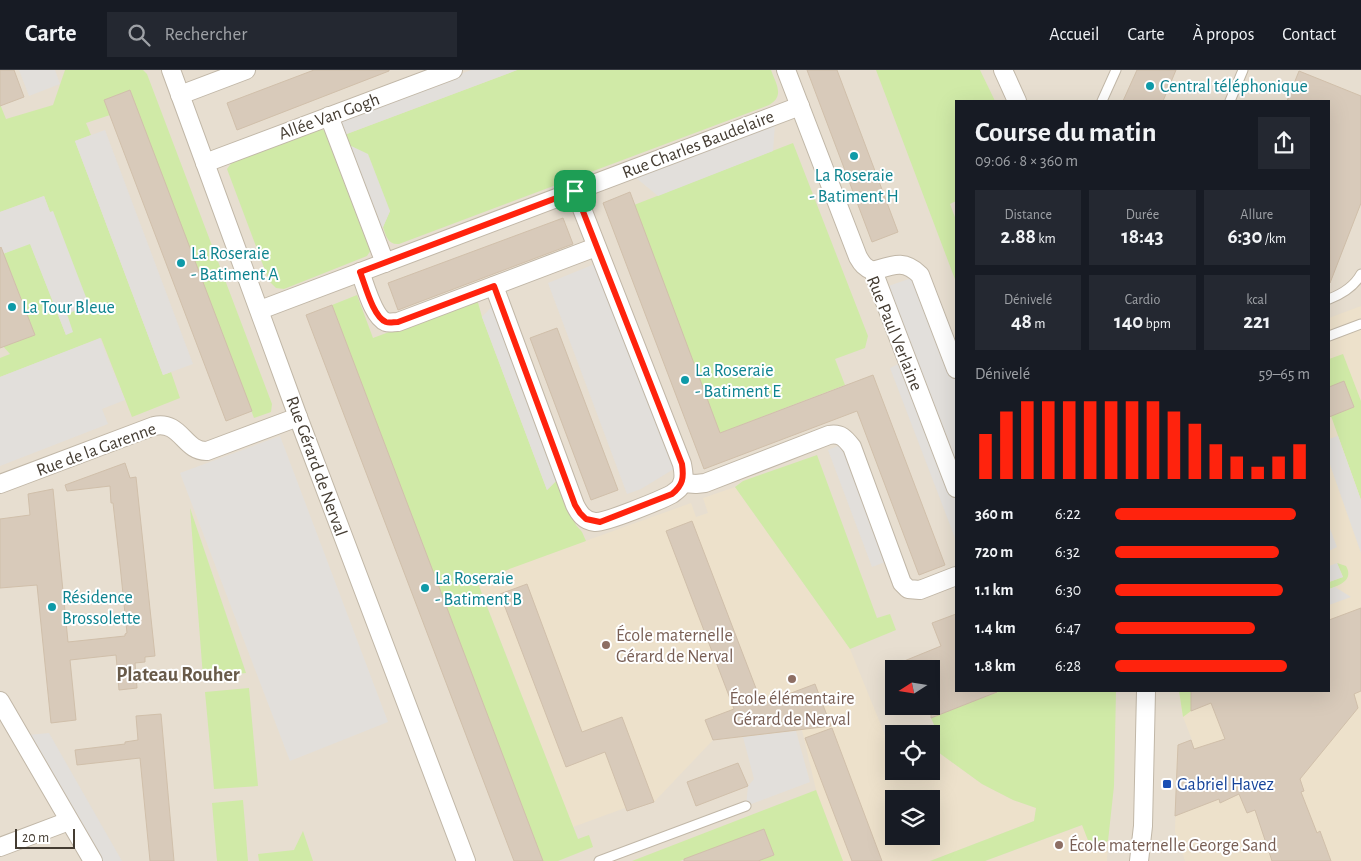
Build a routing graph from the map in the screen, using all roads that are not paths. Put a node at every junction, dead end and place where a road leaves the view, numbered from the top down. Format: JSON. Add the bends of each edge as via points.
{"nodes":[{"id":1,"x":171,"y":70,"type":"edge"},
{"id":2,"x":246,"y":70,"type":"edge"},
{"id":3,"x":453,"y":70,"type":"edge"},
{"id":4,"x":786,"y":70,"type":"edge"},
{"id":5,"x":1003,"y":70,"type":"edge"},
{"id":6,"x":1116,"y":70,"type":"edge"},
{"id":7,"x":1243,"y":70,"type":"edge"},
{"id":8,"x":180,"y":95,"type":"junction"},
{"id":9,"x":1017,"y":100,"type":"edge"},
{"id":10,"x":1102,"y":100,"type":"edge"},
{"id":11,"x":1230,"y":100,"type":"edge"},
{"id":12,"x":800,"y":106,"type":"junction"},
{"id":13,"x":329,"y":116,"type":"junction"},
{"id":14,"x":205,"y":163,"type":"junction"},
{"id":15,"x":575,"y":191,"type":"junction"},
{"id":16,"x":596,"y":247,"type":"junction"},
{"id":17,"x":385,"y":263,"type":"junction"},
{"id":18,"x":873,"y":271,"type":"junction"},
{"id":19,"x":360,"y":272,"type":"junction"},
{"id":20,"x":1361,"y":274,"type":"edge"},
{"id":21,"x":494,"y":286,"type":"junction"},
{"id":22,"x":1330,"y":299,"type":"edge"},
{"id":23,"x":260,"y":310,"type":"junction"},
{"id":24,"x":1361,"y":324,"type":"edge"},
{"id":25,"x":1330,"y":336,"type":"edge"},
{"id":26,"x":955,"y":366,"type":"edge"},
{"id":27,"x":298,"y":417,"type":"junction"},
{"id":28,"x":683,"y":482,"type":"junction"},
{"id":29,"x":0,"y":484,"type":"edge"},
{"id":30,"x":955,"y":485,"type":"edge"},
{"id":31,"x":955,"y":576,"type":"edge"},
{"id":32,"x":1146,"y":692,"type":"edge"},
{"id":33,"x":0,"y":702,"type":"edge"},
{"id":34,"x":746,"y":806,"type":"dead end"},
{"id":35,"x":69,"y":821,"type":"junction"},
{"id":36,"x":0,"y":847,"type":"edge"},
{"id":37,"x":93,"y":861,"type":"edge"},
{"id":38,"x":466,"y":861,"type":"edge"},
{"id":39,"x":599,"y":861,"type":"edge"},
{"id":40,"x":1139,"y":861,"type":"edge"}],
"edges":[{"from":1,"to":8,"type":"street","name":"Rue Gérard de Nerval"},
{"from":2,"to":8,"type":"street"},
{"from":3,"to":13,"type":"street","name":"Allée Van Gogh"},
{"from":4,"to":12,"type":"street","name":"Rue Paul Verlaine"},
{"from":5,"to":9,"type":"street"},
{"from":6,"to":10,"type":"lane"},
{"from":7,"to":11,"type":"lane"},
{"from":8,"to":14,"type":"street","name":"Rue Gérard de Nerval"},
{"from":12,"to":15,"type":"street","name":"Rue Charles Baudelaire"},
{"from":12,"to":18,"type":"street","name":"Rue Paul Verlaine","via":[[858,256],[862,264]]},
{"from":13,"to":14,"type":"street","name":"Allée Van Gogh"},
{"from":13,"to":17,"type":"street"},
{"from":14,"to":23,"type":"street","name":"Rue Gérard de Nerval"},
{"from":15,"to":16,"type":"street"},
{"from":15,"to":17,"type":"street","name":"Rue Charles Baudelaire"},
{"from":16,"to":21,"type":"street"},
{"from":16,"to":28,"type":"street","via":[[682,464]]},
{"from":17,"to":19,"type":"street","name":"Rue Charles Baudelaire"},
{"from":18,"to":26,"type":"street","via":[[900,264],[908,265],[920,275]]},
{"from":18,"to":30,"type":"street","name":"Rue Paul Verlaine"},
{"from":19,"to":21,"type":"street","via":[[376,312],[391,323]]},
{"from":19,"to":23,"type":"street","name":"Rue Charles Baudelaire"},
{"from":20,"to":22,"type":"lane","via":[[1344,293]]},
{"from":21,"to":28,"type":"street","via":[[580,513],[586,519],[600,522],[662,499],[679,489]]},
{"from":23,"to":27,"type":"street","name":"Rue Gérard de Nerval"},
{"from":24,"to":25,"type":"lane"},
{"from":27,"to":29,"type":"street","name":"Rue de la Garenne","via":[[208,451],[194,448],[174,428],[154,426]]},
{"from":27,"to":38,"type":"street","name":"Rue Gérard de Nerval"},
{"from":28,"to":31,"type":"street","via":[[705,483],[829,435],[842,435],[852,447],[902,583],[908,589],[920,590]]},
{"from":32,"to":40,"type":"street","via":[[1143,826]]},
{"from":33,"to":35,"type":"street"},
{"from":34,"to":39,"type":"lane"},
{"from":35,"to":36,"type":"street"},
{"from":35,"to":37,"type":"street"}]}
